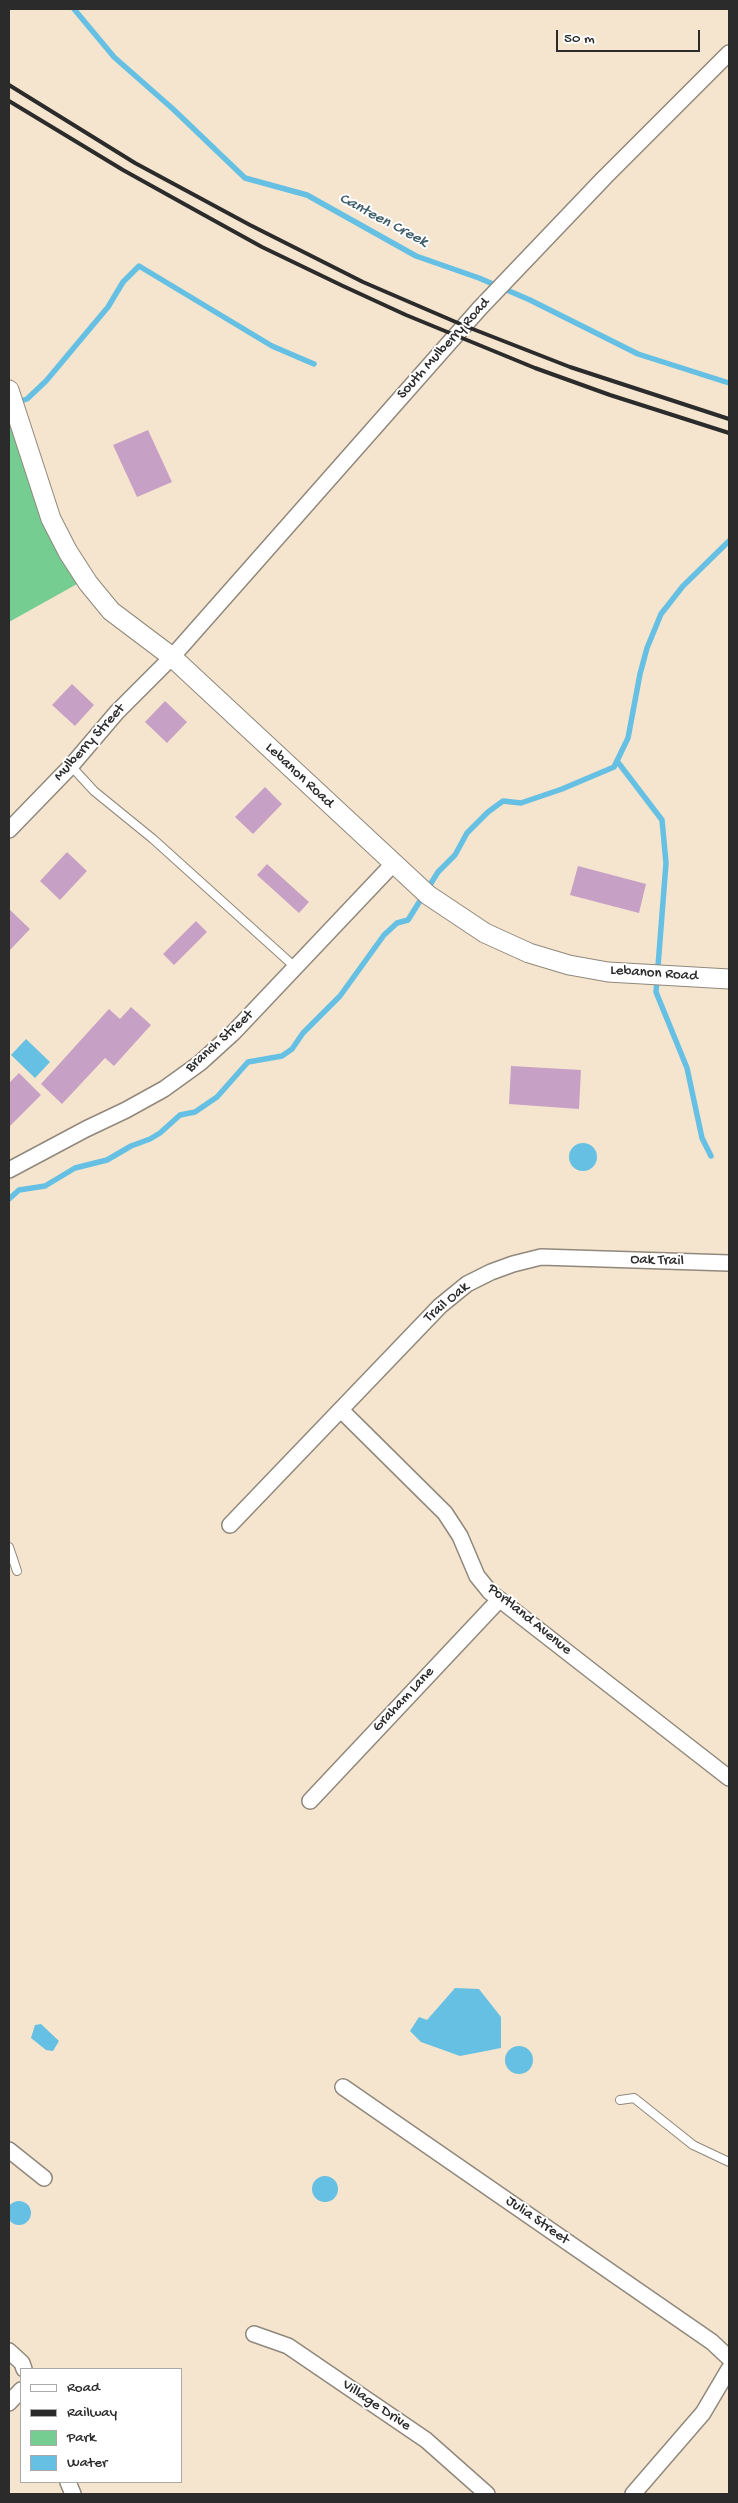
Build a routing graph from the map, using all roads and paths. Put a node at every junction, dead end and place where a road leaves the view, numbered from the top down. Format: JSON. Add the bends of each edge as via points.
{"nodes":[{"id":1,"x":729,"y":52,"type":"edge"},
{"id":2,"x":9,"y":390,"type":"edge"},
{"id":3,"x":172,"y":657,"type":"junction"},
{"id":4,"x":71,"y":766,"type":"junction"},
{"id":5,"x":9,"y":830,"type":"edge"},
{"id":6,"x":392,"y":864,"type":"junction"},
{"id":7,"x":295,"y":967,"type":"junction"},
{"id":8,"x":729,"y":979,"type":"edge"},
{"id":9,"x":9,"y":1170,"type":"edge"},
{"id":10,"x":585,"y":1259,"type":"joint"},
{"id":11,"x":729,"y":1263,"type":"edge"},
{"id":12,"x":341,"y":1410,"type":"junction"},
{"id":13,"x":230,"y":1525,"type":"dead end"},
{"id":14,"x":9,"y":1547,"type":"edge"},
{"id":15,"x":17,"y":1570,"type":"dead end"},
{"id":16,"x":499,"y":1600,"type":"junction"},
{"id":17,"x":729,"y":1778,"type":"edge"},
{"id":18,"x":310,"y":1800,"type":"dead end"},
{"id":19,"x":342,"y":2087,"type":"dead end"},
{"id":20,"x":620,"y":2100,"type":"dead end"},
{"id":21,"x":9,"y":2150,"type":"edge"},
{"id":22,"x":729,"y":2162,"type":"edge"},
{"id":23,"x":44,"y":2178,"type":"dead end"},
{"id":24,"x":254,"y":2334,"type":"dead end"},
{"id":25,"x":9,"y":2351,"type":"edge"},
{"id":26,"x":729,"y":2358,"type":"edge"},
{"id":27,"x":24,"y":2368,"type":"edge"},
{"id":28,"x":729,"y":2369,"type":"edge"},
{"id":29,"x":20,"y":2391,"type":"edge"},
{"id":30,"x":9,"y":2403,"type":"edge"},
{"id":31,"x":487,"y":2494,"type":"edge"},
{"id":32,"x":633,"y":2494,"type":"edge"}],
"edges":[{"from":1,"to":3,"type":"street","name":"South Mulberry Road","via":[[480,308]]},
{"from":2,"to":3,"type":"street","name":"Lebanon Road","via":[[40,489],[68,552],[111,611]]},
{"from":3,"to":4,"type":"street","name":"Mulberry Street","via":[[117,712]]},
{"from":3,"to":6,"type":"street","name":"Lebanon Road"},
{"from":4,"to":5,"type":"street","name":"Mulberry Street"},
{"from":4,"to":7,"type":"lane","via":[[94,791],[153,839]]},
{"from":6,"to":7,"type":"street","name":"Branch Street"},
{"from":6,"to":8,"type":"street","name":"Lebanon Road","via":[[456,916],[529,953],[608,972]]},
{"from":7,"to":9,"type":"street","name":"Branch Street","via":[[233,1033],[172,1084]]},
{"from":10,"to":11,"type":"street","name":"Oak Trail"},
{"from":10,"to":12,"type":"street","name":"Trail Oak","via":[[541,1258],[522,1262],[467,1284],[440,1306]]},
{"from":12,"to":13,"type":"street"},
{"from":12,"to":16,"type":"street","name":"Portland Avenue","via":[[445,1513],[460,1536],[477,1576]]},
{"from":14,"to":15,"type":"lane"},
{"from":16,"to":17,"type":"street","name":"Portland Avenue"},
{"from":16,"to":18,"type":"street","name":"Graham Lane"},
{"from":19,"to":26,"type":"street","name":"Julia Street","via":[[704,2336]]},
{"from":20,"to":22,"type":"lane","via":[[634,2098],[693,2145]]},
{"from":21,"to":23,"type":"street"},
{"from":24,"to":31,"type":"street","name":"Village Drive","via":[[288,2346],[426,2440]]},
{"from":25,"to":27,"type":"street"},
{"from":28,"to":32,"type":"street","via":[[703,2413]]},
{"from":29,"to":30,"type":"street"}]}
